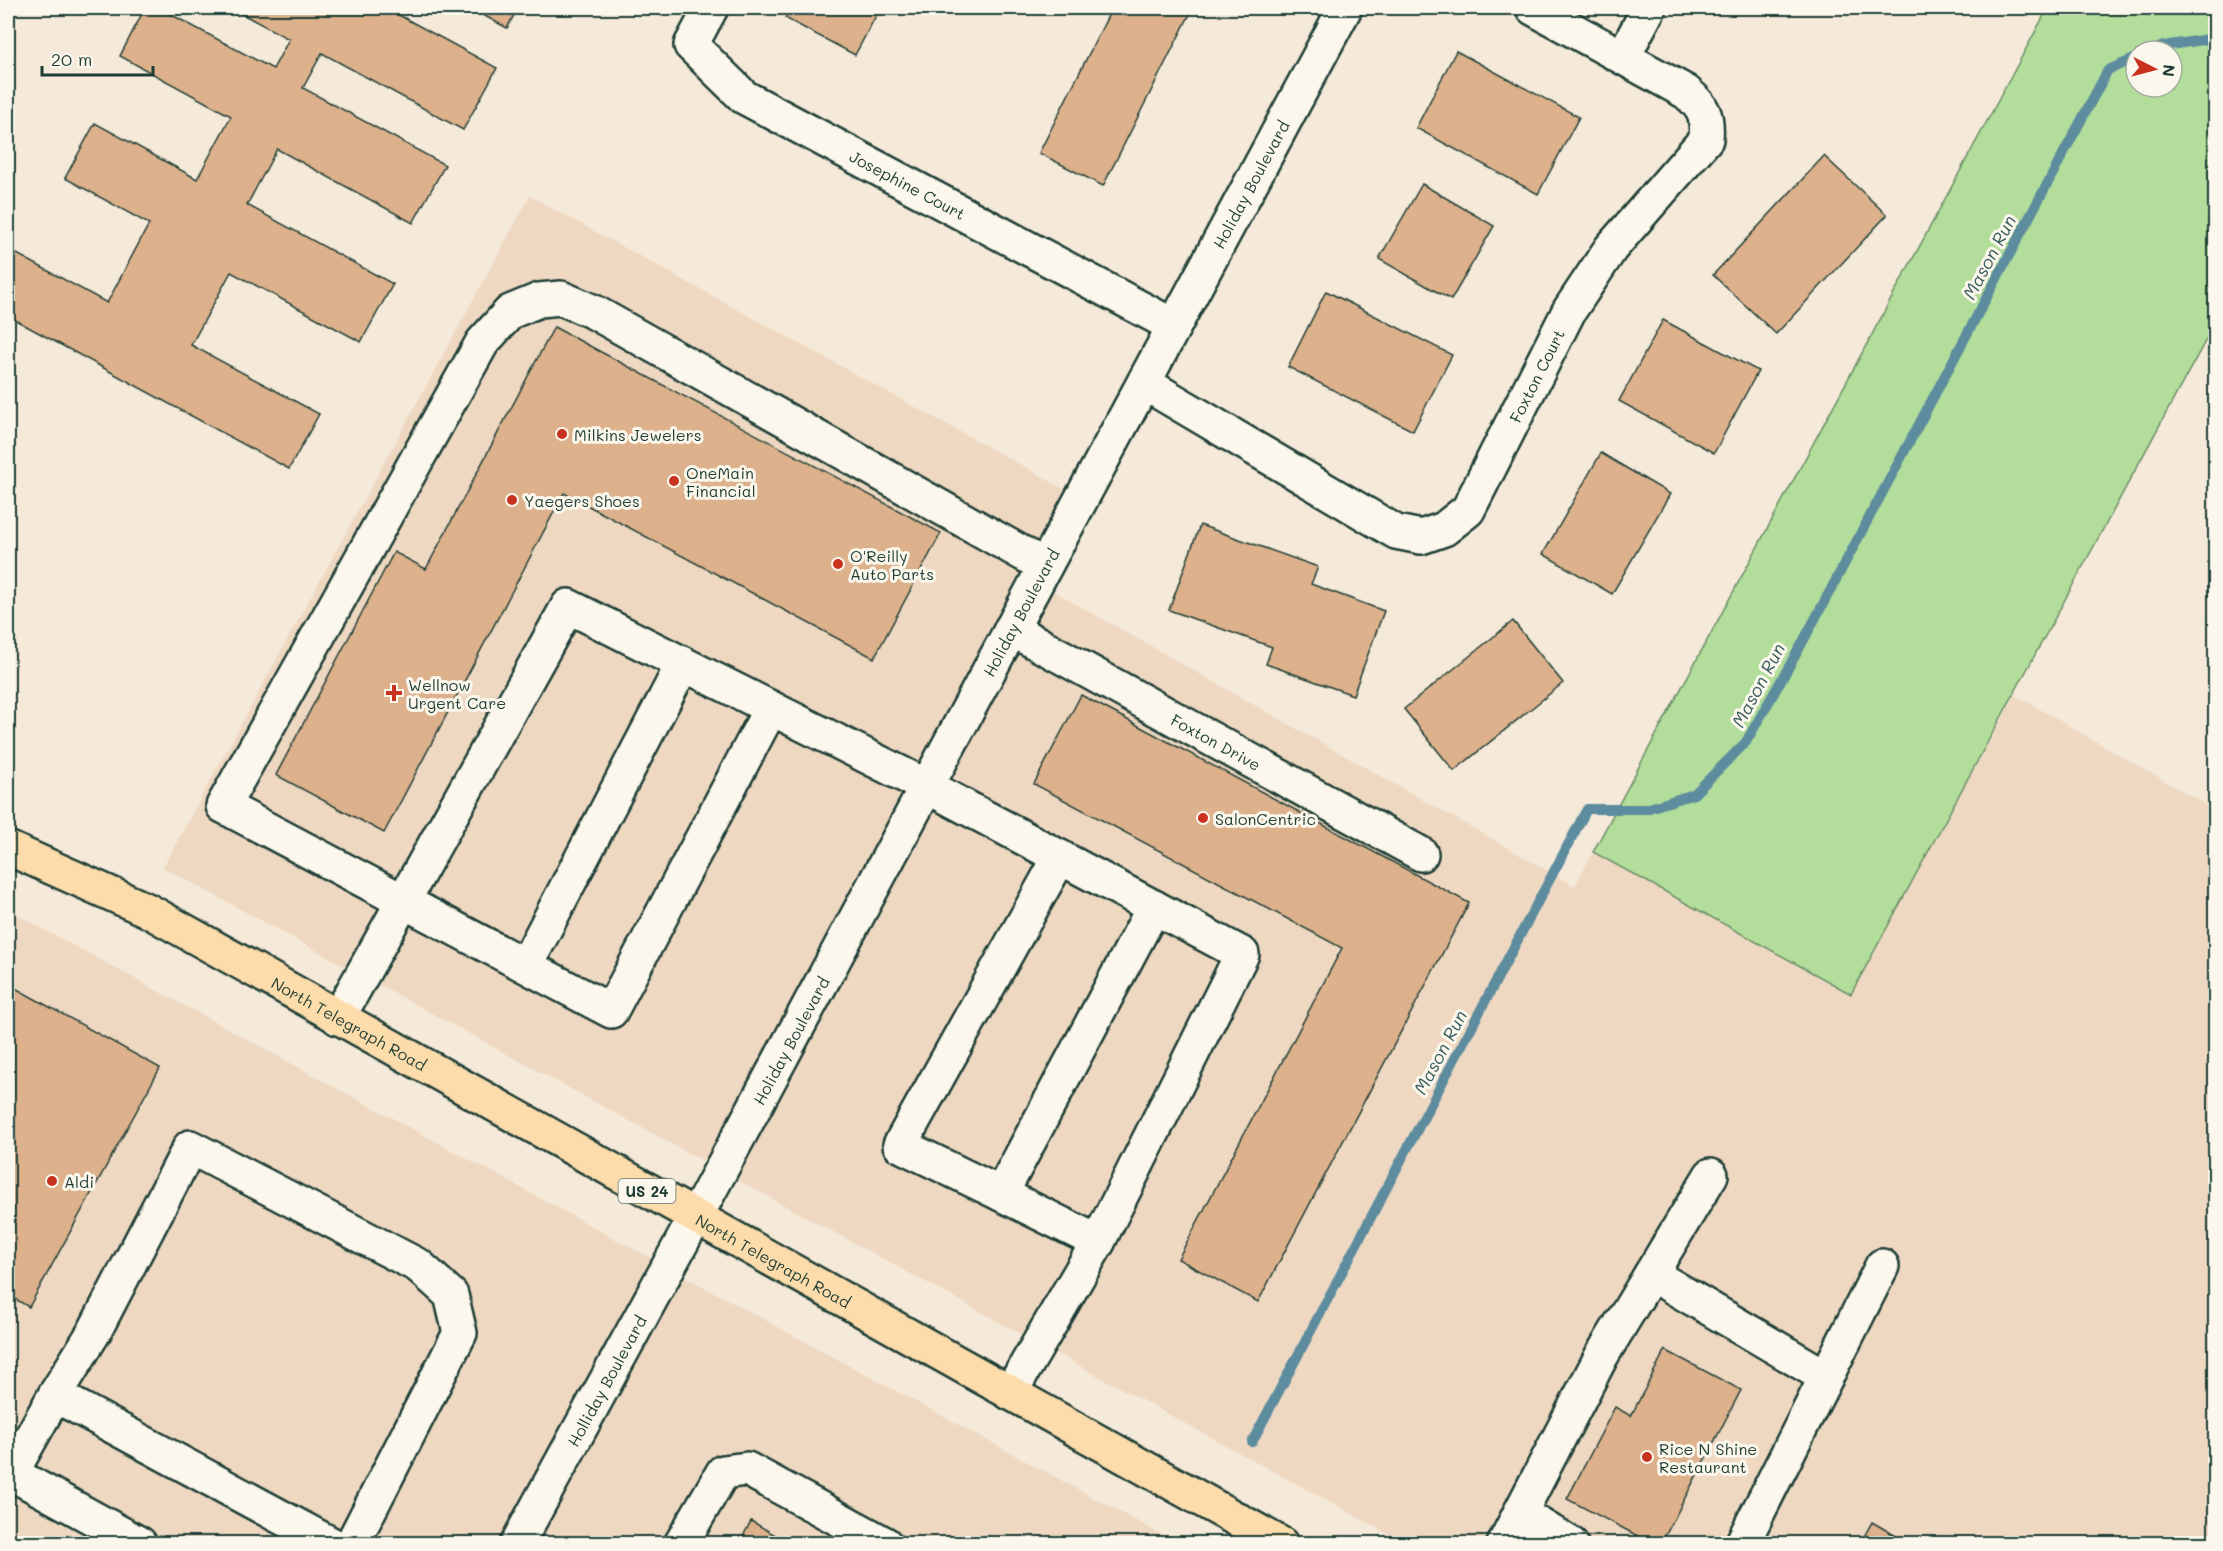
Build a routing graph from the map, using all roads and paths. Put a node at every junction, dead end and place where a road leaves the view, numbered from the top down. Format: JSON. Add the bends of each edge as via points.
{"nodes":[{"id":1,"x":711,"y":8,"type":"edge"},
{"id":2,"x":1345,"y":8,"type":"edge"},
{"id":3,"x":1533,"y":8,"type":"edge"},
{"id":4,"x":1649,"y":8,"type":"edge"},
{"id":5,"x":1623,"y":57,"type":"junction"},
{"id":6,"x":1174,"y":326,"type":"junction"},
{"id":7,"x":1144,"y":383,"type":"junction"},
{"id":8,"x":1045,"y":566,"type":"junction"},
{"id":9,"x":1011,"y":629,"type":"junction"},
{"id":10,"x":683,"y":664,"type":"junction"},
{"id":11,"x":771,"y":708,"type":"junction"},
{"id":12,"x":926,"y":786,"type":"junction"},
{"id":13,"x":8,"y":848,"type":"edge"},
{"id":14,"x":1421,"y":854,"type":"dead end"},
{"id":15,"x":1060,"y":857,"type":"junction"},
{"id":16,"x":404,"y":900,"type":"junction"},
{"id":17,"x":1154,"y":907,"type":"junction"},
{"id":18,"x":526,"y":965,"type":"junction"},
{"id":19,"x":338,"y":1018,"type":"junction"},
{"id":20,"x":1712,"y":1175,"type":"dead end"},
{"id":21,"x":1001,"y":1194,"type":"junction"},
{"id":22,"x":695,"y":1218,"type":"junction"},
{"id":23,"x":1098,"y":1242,"type":"junction"},
{"id":24,"x":1882,"y":1266,"type":"dead end"},
{"id":25,"x":1651,"y":1274,"type":"junction"},
{"id":26,"x":1826,"y":1377,"type":"junction"},
{"id":27,"x":1010,"y":1393,"type":"junction"},
{"id":28,"x":56,"y":1395,"type":"junction"},
{"id":29,"x":9,"y":1476,"type":"edge"},
{"id":30,"x":1520,"y":1513,"type":"junction"},
{"id":31,"x":140,"y":1544,"type":"edge"},
{"id":32,"x":331,"y":1544,"type":"edge"},
{"id":33,"x":352,"y":1544,"type":"edge"},
{"id":34,"x":517,"y":1544,"type":"edge"},
{"id":35,"x":681,"y":1544,"type":"edge"},
{"id":36,"x":885,"y":1544,"type":"edge"},
{"id":37,"x":1281,"y":1544,"type":"edge"},
{"id":38,"x":1504,"y":1544,"type":"edge"},
{"id":39,"x":1571,"y":1544,"type":"edge"},
{"id":40,"x":1742,"y":1544,"type":"edge"}],
"edges":[{"from":1,"to":6,"type":"street","name":"Josephine Court","via":[[691,45],[744,97]]},
{"from":2,"to":6,"type":"street","name":"Holiday Boulevard"},
{"from":3,"to":5,"type":"street","name":"Foxton Court"},
{"from":4,"to":5,"type":"street"},
{"from":5,"to":7,"type":"street","name":"Foxton Court","via":[[1700,104],[1708,122],[1706,139],[1611,248],[1586,284],[1468,510],[1444,529],[1421,537],[1396,531]]},
{"from":6,"to":7,"type":"street","name":"Holiday Boulevard"},
{"from":7,"to":8,"type":"street","name":"Holiday Boulevard"},
{"from":8,"to":9,"type":"street","name":"Holiday Boulevard"},
{"from":8,"to":16,"type":"street","via":[[594,312],[561,298],[539,300],[510,312],[482,343],[223,806]]},
{"from":9,"to":12,"type":"street","name":"Holiday Boulevard"},
{"from":9,"to":14,"type":"street","name":"Foxton Drive"},
{"from":10,"to":11,"type":"street"},
{"from":10,"to":16,"type":"street","via":[[568,606]]},
{"from":10,"to":18,"type":"street"},
{"from":11,"to":12,"type":"street"},
{"from":11,"to":18,"type":"street","via":[[611,1011]]},
{"from":12,"to":15,"type":"street"},
{"from":12,"to":22,"type":"street","name":"Holiday Boulevard"},
{"from":13,"to":19,"type":"main road","name":"North Telegraph Road","number":"US 24","via":[[147,910]]},
{"from":15,"to":17,"type":"street"},
{"from":15,"to":21,"type":"street","via":[[900,1144]]},
{"from":16,"to":18,"type":"street"},
{"from":16,"to":19,"type":"street"},
{"from":17,"to":21,"type":"street"},
{"from":17,"to":23,"type":"street","via":[[1242,954]]},
{"from":19,"to":22,"type":"main road","name":"North Telegraph Road","number":"US 24"},
{"from":20,"to":25,"type":"street"},
{"from":21,"to":23,"type":"street"},
{"from":22,"to":27,"type":"main road","name":"North Telegraph Road","number":"US 24"},
{"from":22,"to":34,"type":"street","name":"Holliday Boulevard"},
{"from":23,"to":27,"type":"street"},
{"from":24,"to":26,"type":"street"},
{"from":25,"to":26,"type":"street"},
{"from":25,"to":30,"type":"street","via":[[1602,1355]]},
{"from":26,"to":40,"type":"street"},
{"from":27,"to":37,"type":"main road","name":"North Telegraph Road","number":"US 24"},
{"from":28,"to":29,"type":"street"},
{"from":28,"to":32,"type":"street"},
{"from":28,"to":33,"type":"street","via":[[94,1332],[190,1147],[419,1266],[451,1295],[460,1333]]},
{"from":29,"to":31,"type":"street"},
{"from":30,"to":38,"type":"street"},
{"from":30,"to":39,"type":"street"},
{"from":35,"to":36,"type":"street","via":[[723,1472],[747,1469]]}]}
